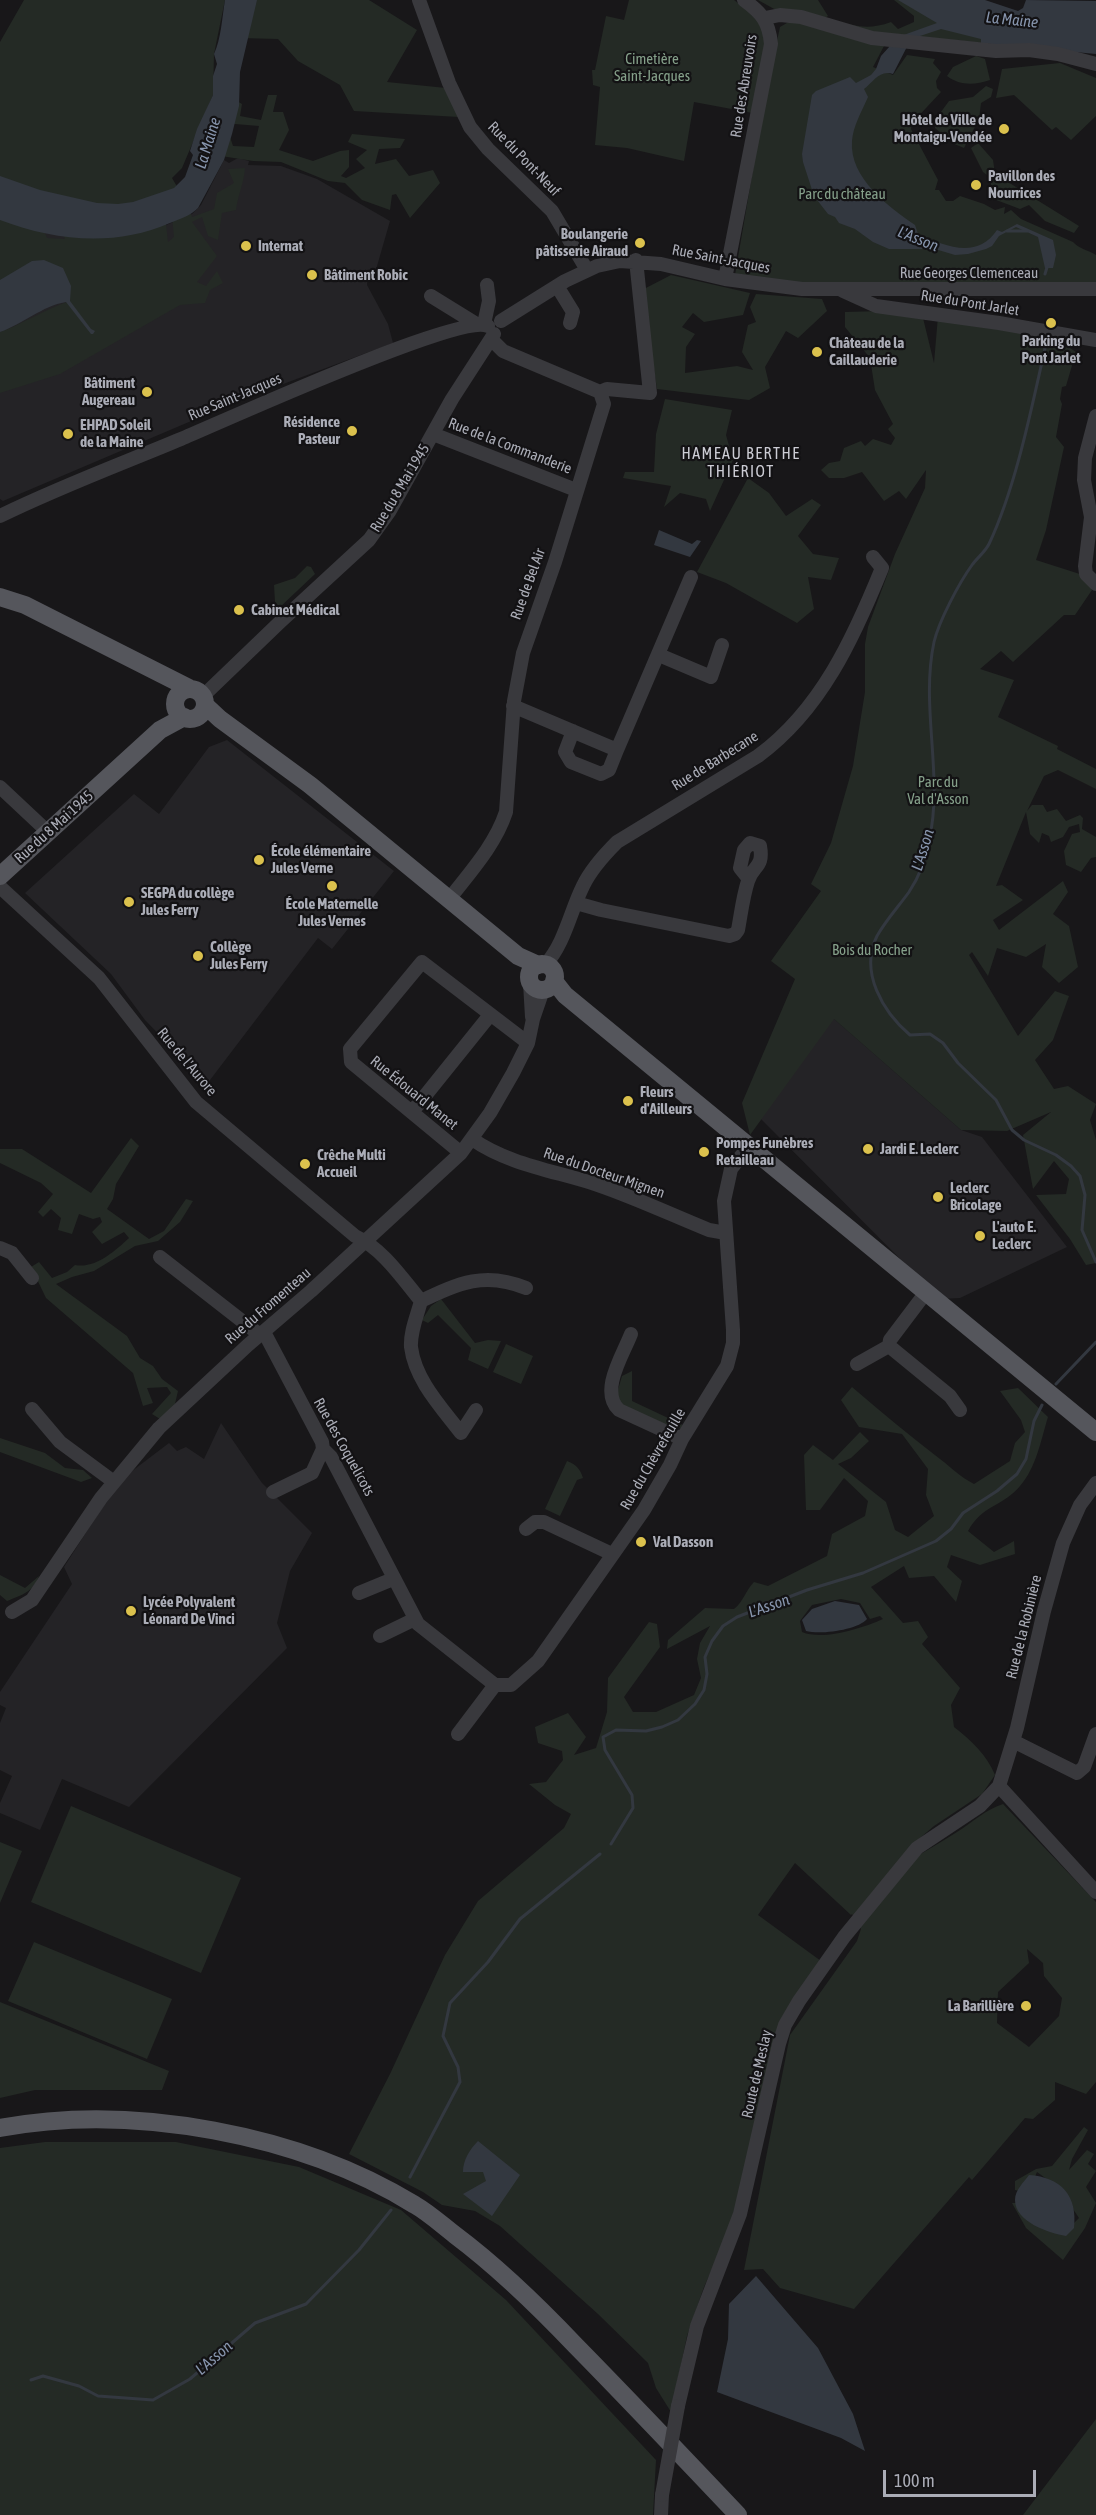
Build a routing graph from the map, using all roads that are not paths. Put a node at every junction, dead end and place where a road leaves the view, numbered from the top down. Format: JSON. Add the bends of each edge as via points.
{"nodes":[{"id":1,"x":420,"y":0,"type":"edge"},
{"id":2,"x":744,"y":0,"type":"edge"},
{"id":3,"x":765,"y":18,"type":"junction"},
{"id":4,"x":1096,"y":64,"type":"edge"},
{"id":5,"x":636,"y":261,"type":"junction"},
{"id":6,"x":587,"y":270,"type":"junction"},
{"id":7,"x":726,"y":279,"type":"junction"},
{"id":8,"x":487,"y":285,"type":"dead end"},
{"id":9,"x":557,"y":286,"type":"junction"},
{"id":10,"x":1096,"y":289,"type":"edge"},
{"id":11,"x":842,"y":290,"type":"junction"},
{"id":12,"x":903,"y":290,"type":"junction"},
{"id":13,"x":432,"y":296,"type":"dead end"},
{"id":14,"x":902,"y":310,"type":"junction"},
{"id":15,"x":570,"y":323,"type":"dead end"},
{"id":16,"x":489,"y":328,"type":"junction"},
{"id":17,"x":1096,"y":340,"type":"edge"},
{"id":18,"x":600,"y":392,"type":"junction"},
{"id":19,"x":1096,"y":423,"type":"edge"},
{"id":20,"x":433,"y":434,"type":"junction"},
{"id":21,"x":576,"y":490,"type":"junction"},
{"id":22,"x":0,"y":516,"type":"edge"},
{"id":23,"x":1094,"y":518,"type":"edge"},
{"id":24,"x":873,"y":557,"type":"dead end"},
{"id":25,"x":691,"y":577,"type":"dead end"},
{"id":26,"x":1096,"y":584,"type":"edge"},
{"id":27,"x":0,"y":597,"type":"edge"},
{"id":28,"x":722,"y":645,"type":"dead end"},
{"id":29,"x":659,"y":655,"type":"junction"},
{"id":30,"x":190,"y":704,"type":"junction"},
{"id":31,"x":513,"y":706,"type":"junction"},
{"id":32,"x":573,"y":731,"type":"junction"},
{"id":33,"x":618,"y":750,"type":"junction"},
{"id":34,"x":0,"y":787,"type":"edge"},
{"id":35,"x":48,"y":832,"type":"junction"},
{"id":36,"x":0,"y":876,"type":"edge"},
{"id":37,"x":748,"y":878,"type":"dead end"},
{"id":38,"x":0,"y":887,"type":"edge"},
{"id":39,"x":450,"y":898,"type":"junction"},
{"id":40,"x":576,"y":903,"type":"junction"},
{"id":41,"x":545,"y":980,"type":"junction"},
{"id":42,"x":490,"y":1015,"type":"junction"},
{"id":43,"x":528,"y":1043,"type":"junction"},
{"id":44,"x":412,"y":1112,"type":"junction"},
{"id":45,"x":472,"y":1139,"type":"junction"},
{"id":46,"x":748,"y":1147,"type":"junction"},
{"id":47,"x":461,"y":1153,"type":"junction"},
{"id":48,"x":726,"y":1234,"type":"junction"},
{"id":49,"x":365,"y":1241,"type":"junction"},
{"id":50,"x":0,"y":1248,"type":"edge"},
{"id":51,"x":160,"y":1257,"type":"dead end"},
{"id":52,"x":32,"y":1278,"type":"dead end"},
{"id":53,"x":526,"y":1288,"type":"dead end"},
{"id":54,"x":927,"y":1292,"type":"junction"},
{"id":55,"x":421,"y":1301,"type":"junction"},
{"id":56,"x":262,"y":1334,"type":"junction"},
{"id":57,"x":632,"y":1335,"type":"dead end"},
{"id":58,"x":889,"y":1346,"type":"junction"},
{"id":59,"x":857,"y":1364,"type":"dead end"},
{"id":60,"x":32,"y":1409,"type":"dead end"},
{"id":61,"x":476,"y":1410,"type":"dead end"},
{"id":62,"x":960,"y":1410,"type":"dead end"},
{"id":63,"x":1094,"y":1431,"type":"edge"},
{"id":64,"x":682,"y":1439,"type":"junction"},
{"id":65,"x":322,"y":1449,"type":"junction"},
{"id":66,"x":114,"y":1482,"type":"junction"},
{"id":67,"x":1096,"y":1483,"type":"edge"},
{"id":68,"x":273,"y":1492,"type":"dead end"},
{"id":69,"x":526,"y":1529,"type":"dead end"},
{"id":70,"x":612,"y":1554,"type":"junction"},
{"id":71,"x":393,"y":1579,"type":"junction"},
{"id":72,"x":359,"y":1593,"type":"dead end"},
{"id":73,"x":17,"y":1609,"type":"dead end"},
{"id":74,"x":415,"y":1619,"type":"junction"},
{"id":75,"x":380,"y":1636,"type":"dead end"},
{"id":76,"x":495,"y":1685,"type":"junction"},
{"id":77,"x":458,"y":1734,"type":"dead end"},
{"id":78,"x":1096,"y":1734,"type":"edge"},
{"id":79,"x":1013,"y":1741,"type":"junction"},
{"id":80,"x":999,"y":1786,"type":"junction"},
{"id":81,"x":1096,"y":1892,"type":"edge"},
{"id":82,"x":0,"y":2128,"type":"edge"},
{"id":83,"x":661,"y":2515,"type":"edge"},
{"id":84,"x":738,"y":2515,"type":"edge"}],
"edges":[{"from":1,"to":6,"type":"street","name":"Rue du Pont-Neuf","via":[[449,83],[470,127],[552,212]]},
{"from":2,"to":3,"type":"street"},
{"from":3,"to":4,"type":"street","name":"Rue des Abreuvoirs","via":[[801,16],[890,41],[996,51],[1029,50]]},
{"from":3,"to":7,"type":"street","name":"Rue des Abreuvoirs","via":[[771,44]]},
{"from":5,"to":6,"type":"street","name":"Rue Saint-Jacques","via":[[607,263]]},
{"from":5,"to":7,"type":"street","name":"Rue Saint-Jacques"},
{"from":5,"to":18,"type":"street","via":[[650,393]]},
{"from":6,"to":9,"type":"street","name":"Rue Saint-Jacques"},
{"from":7,"to":11,"type":"street","name":"Rue Saint-Jacques","via":[[802,290]]},
{"from":8,"to":16,"type":"street"},
{"from":9,"to":15,"type":"street","via":[[573,312]]},
{"from":9,"to":16,"type":"street","name":"Rue Saint-Jacques"},
{"from":10,"to":12,"type":"street","name":"Rue Georges Clemenceau"},
{"from":11,"to":12,"type":"street","name":"Rue Georges Clemenceau"},
{"from":11,"to":14,"type":"street","name":"Rue du Pont Jarlet","via":[[866,304]]},
{"from":12,"to":14,"type":"street","via":[[899,301]]},
{"from":13,"to":16,"type":"street"},
{"from":14,"to":17,"type":"street","name":"Rue du Pont Jarlet"},
{"from":16,"to":18,"type":"street","via":[[503,351]]},
{"from":16,"to":20,"type":"street","name":"Rue du 8 Mai 1945"},
{"from":16,"to":22,"type":"street","name":"Rue Saint-Jacques","via":[[414,343],[348,367]]},
{"from":18,"to":21,"type":"street","name":"Rue de Bel Air","via":[[604,404]]},
{"from":19,"to":23,"type":"street","via":[[1085,458],[1084,480]]},
{"from":20,"to":21,"type":"street","name":"Rue de la Commanderie"},
{"from":20,"to":30,"type":"street","name":"Rue du 8 Mai 1945","via":[[369,540]]},
{"from":21,"to":31,"type":"street","name":"Rue de Bel Air","via":[[555,562],[529,629]]},
{"from":23,"to":26,"type":"street","via":[[1085,566],[1086,574]]},
{"from":24,"to":40,"type":"street","name":"Rue de Barbecane","via":[[882,567],[861,621],[808,709],[758,756],[617,842],[592,871]]},
{"from":25,"to":29,"type":"street"},
{"from":27,"to":30,"type":"main road","via":[[25,605],[159,674]]},
{"from":28,"to":29,"type":"street","via":[[711,677]]},
{"from":29,"to":33,"type":"street"},
{"from":30,"to":35,"type":"main road","name":"Rue du 8 Mai 1945"},
{"from":30,"to":39,"type":"main road","via":[[220,718],[310,785]]},
{"from":31,"to":32,"type":"street"},
{"from":31,"to":39,"type":"street","name":"Rue de Bel Air","via":[[506,812],[501,828]]},
{"from":32,"to":33,"type":"street"},
{"from":32,"to":33,"type":"street","via":[[565,752],[571,762],[601,774],[609,770]]},
{"from":34,"to":35,"type":"street"},
{"from":35,"to":36,"type":"main road","name":"Rue du 8 Mai 1945"},
{"from":37,"to":40,"type":"street","via":[[738,930],[729,936]]},
{"from":38,"to":49,"type":"street","name":"Rue de l'Aurore","via":[[99,978],[196,1102]]},
{"from":39,"to":41,"type":"main road"},
{"from":40,"to":41,"type":"street","name":"Rue de Barbecane"},
{"from":41,"to":43,"type":"street","name":"Rue du Fromenteau"},
{"from":41,"to":46,"type":"main road"},
{"from":42,"to":43,"type":"street","name":"Rue Édouard Manet"},
{"from":42,"to":44,"type":"street"},
{"from":42,"to":44,"type":"street","name":"Rue Édouard Manet","via":[[422,962],[354,1044],[349,1054],[351,1062]]},
{"from":43,"to":45,"type":"street","name":"Rue du Fromenteau"},
{"from":44,"to":47,"type":"street","name":"Rue Édouard Manet"},
{"from":45,"to":47,"type":"street","name":"Rue du Fromenteau"},
{"from":45,"to":48,"type":"street","name":"Rue du Docteur Mignen","via":[[502,1156],[598,1185]]},
{"from":46,"to":48,"type":"street","via":[[730,1169],[724,1201]]},
{"from":46,"to":54,"type":"main road"},
{"from":47,"to":49,"type":"street","name":"Rue du Fromenteau"},
{"from":48,"to":64,"type":"street","name":"Rue du Chèvrefeuille","via":[[733,1330],[730,1359]]},
{"from":49,"to":55,"type":"street","name":"Rue de l'Aurore"},
{"from":49,"to":56,"type":"street","name":"Rue du Fromenteau"},
{"from":50,"to":52,"type":"street","via":[[12,1253]]},
{"from":51,"to":56,"type":"street"},
{"from":53,"to":55,"type":"street","via":[[502,1280],[468,1281]]},
{"from":54,"to":58,"type":"street"},
{"from":54,"to":63,"type":"main road"},
{"from":55,"to":61,"type":"street","via":[[411,1346],[431,1394],[461,1433]]},
{"from":56,"to":65,"type":"street","name":"Rue des Coquelicots","via":[[322,1442]]},
{"from":56,"to":66,"type":"street","name":"Rue du Fromenteau","via":[[159,1428]]},
{"from":57,"to":64,"type":"street","via":[[613,1377],[612,1403],[619,1410]]},
{"from":58,"to":59,"type":"street"},
{"from":58,"to":62,"type":"street","via":[[950,1396]]},
{"from":60,"to":66,"type":"street","via":[[60,1442]]},
{"from":64,"to":70,"type":"street","name":"Rue du Chèvrefeuille","via":[[659,1486]]},
{"from":65,"to":68,"type":"street","via":[[312,1473]]},
{"from":65,"to":71,"type":"street","name":"Rue des Coquelicots","via":[[331,1457],[366,1520]]},
{"from":66,"to":73,"type":"street","name":"Rue du Fromenteau","via":[[32,1600]]},
{"from":67,"to":79,"type":"street","name":"Rue de la Robinière","via":[[1075,1514],[1063,1543]]},
{"from":69,"to":70,"type":"street","via":[[535,1522],[544,1522]]},
{"from":70,"to":76,"type":"street","name":"Rue du Chèvrefeuille","via":[[538,1661],[511,1685]]},
{"from":71,"to":72,"type":"street"},
{"from":71,"to":74,"type":"street","name":"Rue des Coquelicots"},
{"from":74,"to":75,"type":"street"},
{"from":74,"to":76,"type":"street","name":"Rue des Coquelicots"},
{"from":76,"to":77,"type":"street"},
{"from":78,"to":79,"type":"street","via":[[1084,1767],[1077,1773]]},
{"from":79,"to":80,"type":"street","name":"Rue de la Robinière"},
{"from":80,"to":81,"type":"street"},
{"from":80,"to":83,"type":"street","name":"Route de Meslay","bridge":true,"via":[[980,1806],[917,1848],[844,1937],[785,2025],[740,2214],[697,2326],[678,2406]]},
{"from":82,"to":84,"type":"main road","via":[[108,2119],[183,2125],[287,2149],[363,2178],[416,2205],[482,2255],[541,2309]]}]}
